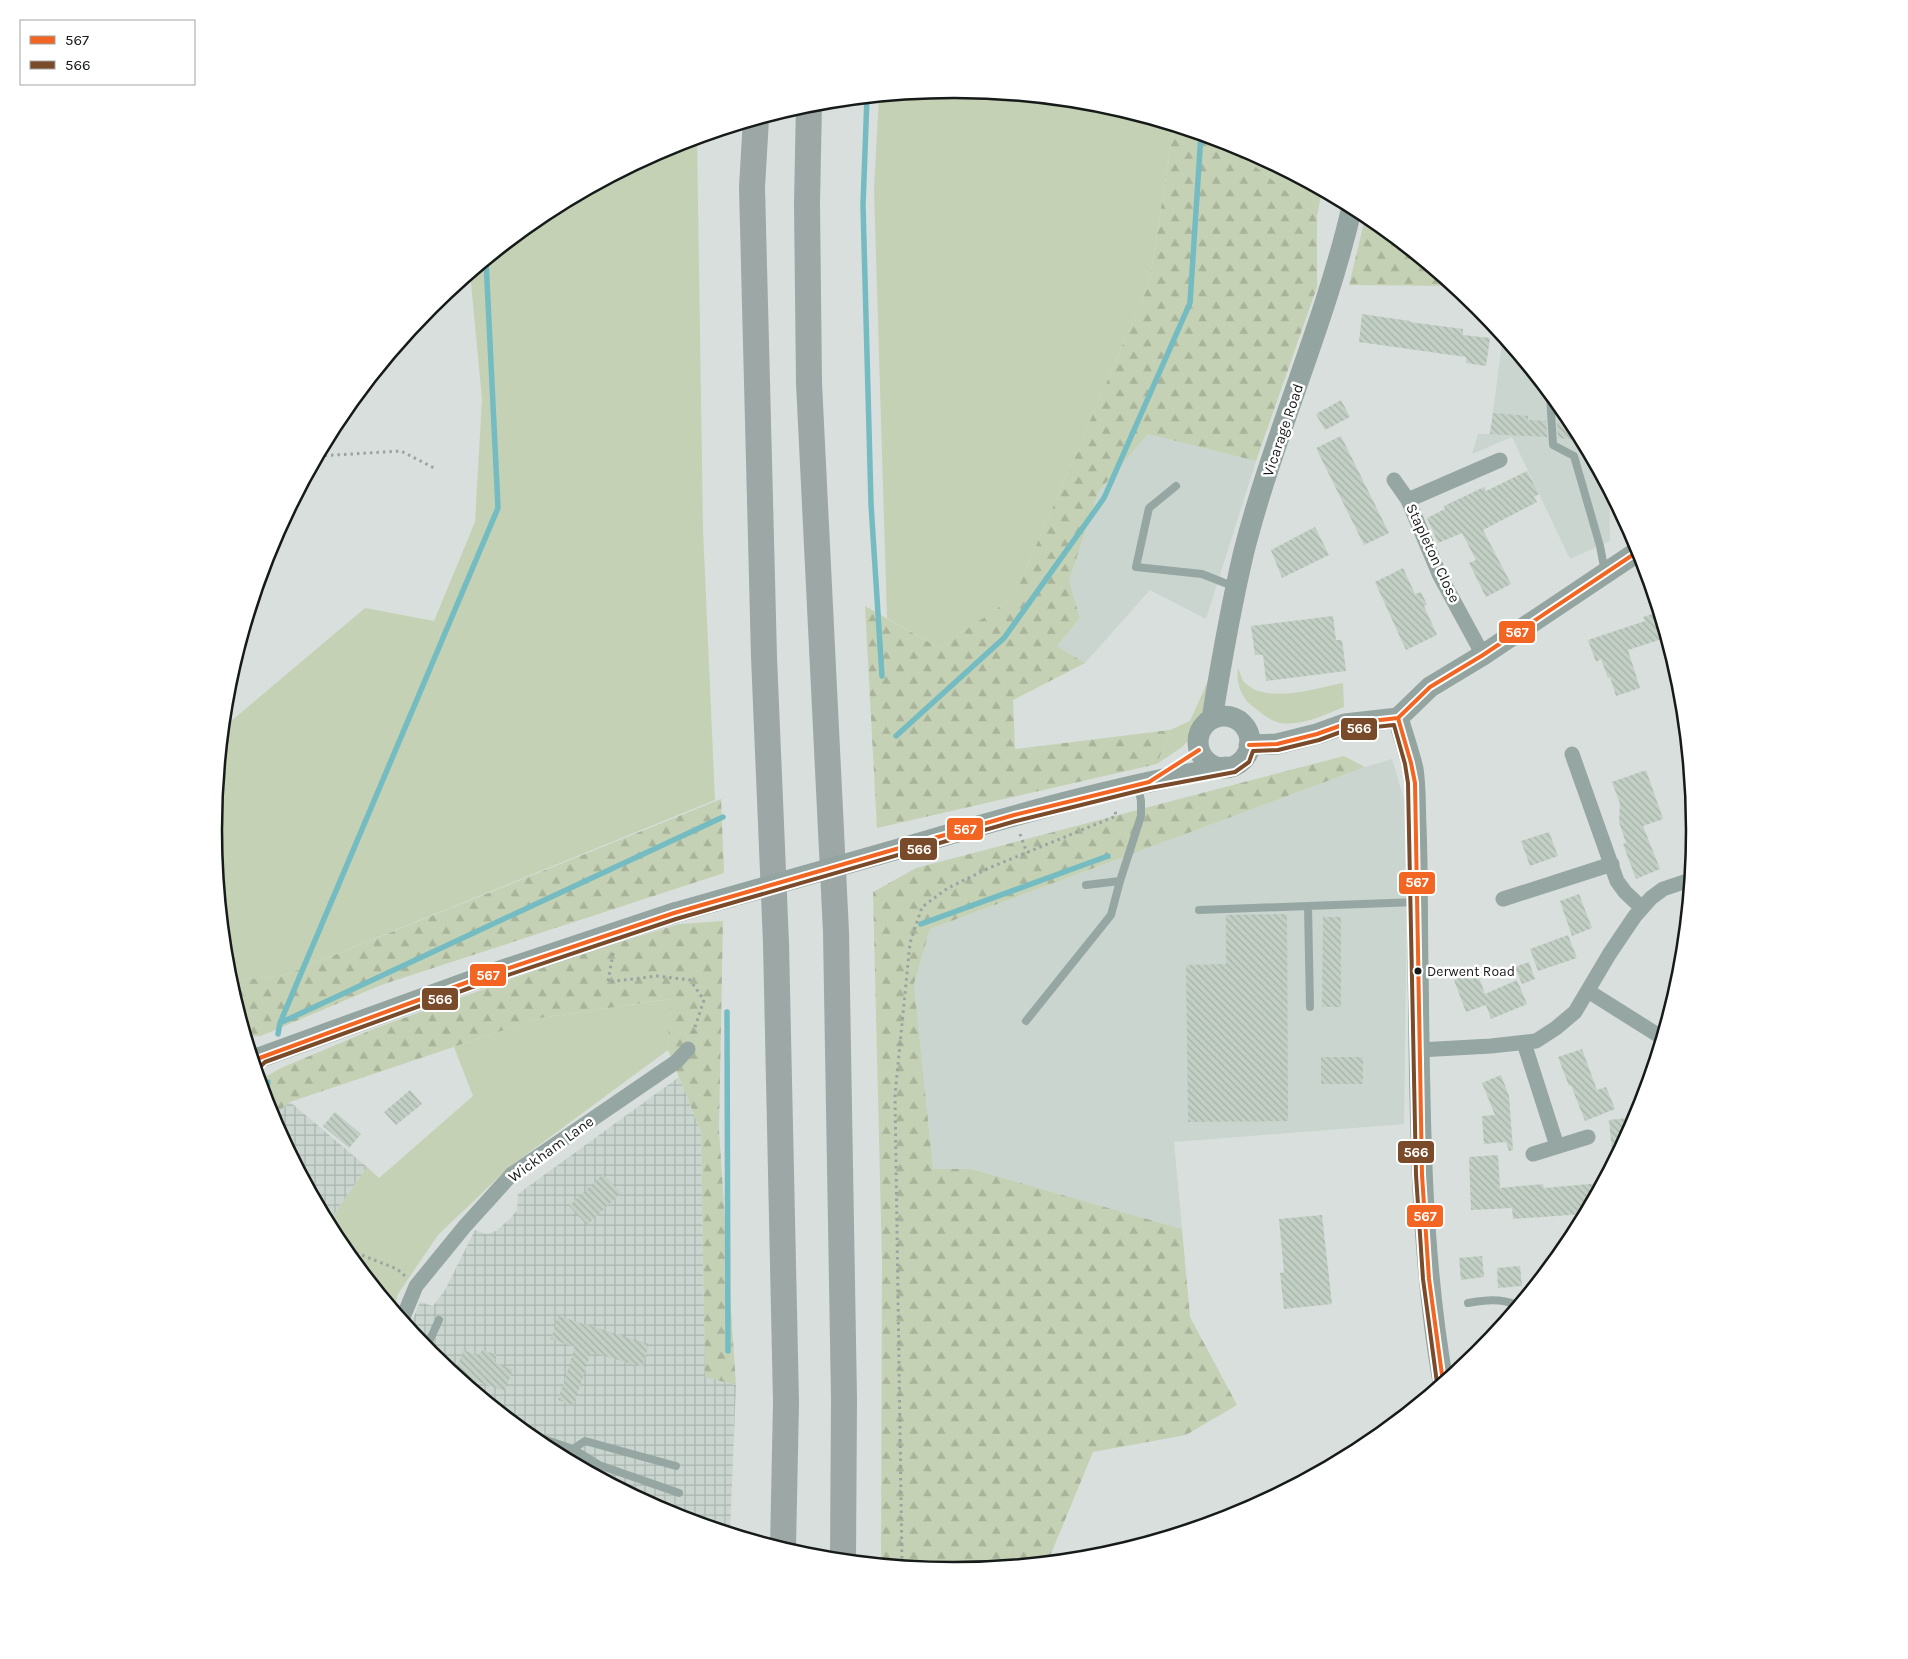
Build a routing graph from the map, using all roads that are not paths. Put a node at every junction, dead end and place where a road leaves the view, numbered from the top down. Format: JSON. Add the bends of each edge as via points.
{"nodes":[{"id":1,"x":809,"y":112,"type":"edge"},
{"id":2,"x":756,"y":125,"type":"edge"},
{"id":3,"x":1350,"y":215,"type":"edge"},
{"id":4,"x":1551,"y":406,"type":"edge"},
{"id":5,"x":1500,"y":460,"type":"dead end"},
{"id":6,"x":1394,"y":480,"type":"dead end"},
{"id":7,"x":1176,"y":486,"type":"dead end"},
{"id":8,"x":1408,"y":500,"type":"junction"},
{"id":9,"x":1632,"y":555,"type":"edge"},
{"id":10,"x":1605,"y":574,"type":"junction"},
{"id":11,"x":1237,"y":587,"type":"junction"},
{"id":12,"x":1483,"y":655,"type":"junction"},
{"id":13,"x":1223,"y":656,"type":"junction"},
{"id":14,"x":1234,"y":718,"type":"junction"},
{"id":15,"x":1398,"y":718,"type":"junction"},
{"id":16,"x":1212,"y":719,"type":"junction"},
{"id":17,"x":1250,"y":744,"type":"junction"},
{"id":18,"x":1199,"y":750,"type":"junction"},
{"id":19,"x":1572,"y":754,"type":"dead end"},
{"id":20,"x":1226,"y":767,"type":"junction"},
{"id":21,"x":1143,"y":783,"type":"junction"},
{"id":22,"x":1612,"y":864,"type":"junction"},
{"id":23,"x":1120,"y":881,"type":"junction"},
{"id":24,"x":1684,"y":882,"type":"edge"},
{"id":25,"x":1086,"y":885,"type":"dead end"},
{"id":26,"x":1503,"y":899,"type":"dead end"},
{"id":27,"x":1417,"y":902,"type":"junction"},
{"id":28,"x":1308,"y":906,"type":"junction"},
{"id":29,"x":1642,"y":908,"type":"junction"},
{"id":30,"x":1199,"y":910,"type":"dead end"},
{"id":31,"x":1588,"y":991,"type":"junction"},
{"id":32,"x":1310,"y":1007,"type":"dead end"},
{"id":33,"x":1026,"y":1021,"type":"dead end"},
{"id":34,"x":1657,"y":1034,"type":"edge"},
{"id":35,"x":1524,"y":1043,"type":"junction"},
{"id":36,"x":688,"y":1049,"type":"road end"},
{"id":37,"x":1419,"y":1050,"type":"junction"},
{"id":38,"x":259,"y":1059,"type":"edge"},
{"id":39,"x":1588,"y":1137,"type":"dead end"},
{"id":40,"x":1557,"y":1146,"type":"junction"},
{"id":41,"x":1533,"y":1154,"type":"dead end"},
{"id":42,"x":1468,"y":1303,"type":"dead end"},
{"id":43,"x":1511,"y":1304,"type":"edge"},
{"id":44,"x":405,"y":1313,"type":"edge"},
{"id":45,"x":439,"y":1320,"type":"dead end"},
{"id":46,"x":430,"y":1340,"type":"edge"},
{"id":47,"x":1442,"y":1375,"type":"edge"},
{"id":48,"x":555,"y":1443,"type":"edge"},
{"id":49,"x":573,"y":1449,"type":"junction"},
{"id":50,"x":676,"y":1466,"type":"dead end"},
{"id":51,"x":679,"y":1493,"type":"dead end"},
{"id":52,"x":783,"y":1541,"type":"edge"},
{"id":53,"x":843,"y":1552,"type":"edge"}],
"edges":[{"from":1,"to":53,"type":"highway","via":[[809,383],[836,942],[844,1399]]},
{"from":2,"to":52,"type":"highway","via":[[752,187],[764,657],[776,943],[786,1402]]},
{"from":3,"to":11,"type":"main road","name":"Vicarage Road","via":[[1318,324],[1268,472],[1244,551]]},
{"from":4,"to":10,"type":"lane","via":[[1553,445],[1574,456]]},
{"from":5,"to":8,"type":"street"},
{"from":6,"to":8,"type":"street","name":"Stapleton Close"},
{"from":7,"to":11,"type":"lane","via":[[1149,508],[1136,567],[1202,574]]},
{"from":8,"to":12,"type":"street","name":"Stapleton Close","via":[[1440,576]]},
{"from":9,"to":10,"type":"main road"},
{"from":10,"to":12,"type":"main road"},
{"from":11,"to":13,"type":"main road","name":"Vicarage Road"},
{"from":12,"to":15,"type":"main road","via":[[1430,687]]},
{"from":13,"to":14,"type":"main road","name":"Vicarage Road"},
{"from":13,"to":16,"type":"main road","name":"Vicarage Road"},
{"from":14,"to":16,"type":"main road"},
{"from":14,"to":17,"type":"main road","via":[[1247,730]]},
{"from":15,"to":17,"type":"main road","via":[[1345,724],[1277,744]]},
{"from":15,"to":27,"type":"main road","via":[[1413,769]]},
{"from":16,"to":18,"type":"main road","via":[[1199,735]]},
{"from":17,"to":20,"type":"main road","via":[[1244,758]]},
{"from":18,"to":20,"type":"main road","via":[[1210,763]]},
{"from":18,"to":21,"type":"main road"},
{"from":19,"to":22,"type":"street"},
{"from":20,"to":21,"type":"main road"},
{"from":21,"to":23,"type":"lane","via":[[1141,816]]},
{"from":21,"to":38,"type":"main road","bridge":true,"via":[[1008,817],[674,913],[476,979]]},
{"from":22,"to":26,"type":"street"},
{"from":22,"to":29,"type":"street","via":[[1617,881]]},
{"from":23,"to":25,"type":"lane"},
{"from":23,"to":33,"type":"lane","via":[[1111,915]]},
{"from":24,"to":29,"type":"street","via":[[1663,890]]},
{"from":27,"to":28,"type":"lane"},
{"from":27,"to":37,"type":"main road"},
{"from":28,"to":30,"type":"lane"},
{"from":28,"to":32,"type":"lane"},
{"from":29,"to":31,"type":"street"},
{"from":31,"to":34,"type":"street"},
{"from":31,"to":35,"type":"street","via":[[1575,1012],[1556,1028],[1536,1041]]},
{"from":35,"to":37,"type":"street"},
{"from":35,"to":40,"type":"street"},
{"from":36,"to":44,"type":"street","name":"Wickham Lane","via":[[669,1066],[512,1174],[416,1286]]},
{"from":37,"to":47,"type":"main road","via":[[1426,1254]]},
{"from":39,"to":40,"type":"street"},
{"from":40,"to":41,"type":"street"},
{"from":42,"to":43,"type":"lane","via":[[1500,1300]]},
{"from":45,"to":46,"type":"lane"},
{"from":48,"to":49,"type":"lane"},
{"from":49,"to":50,"type":"lane","via":[[585,1441]]},
{"from":49,"to":51,"type":"lane","via":[[599,1465]]}]}
